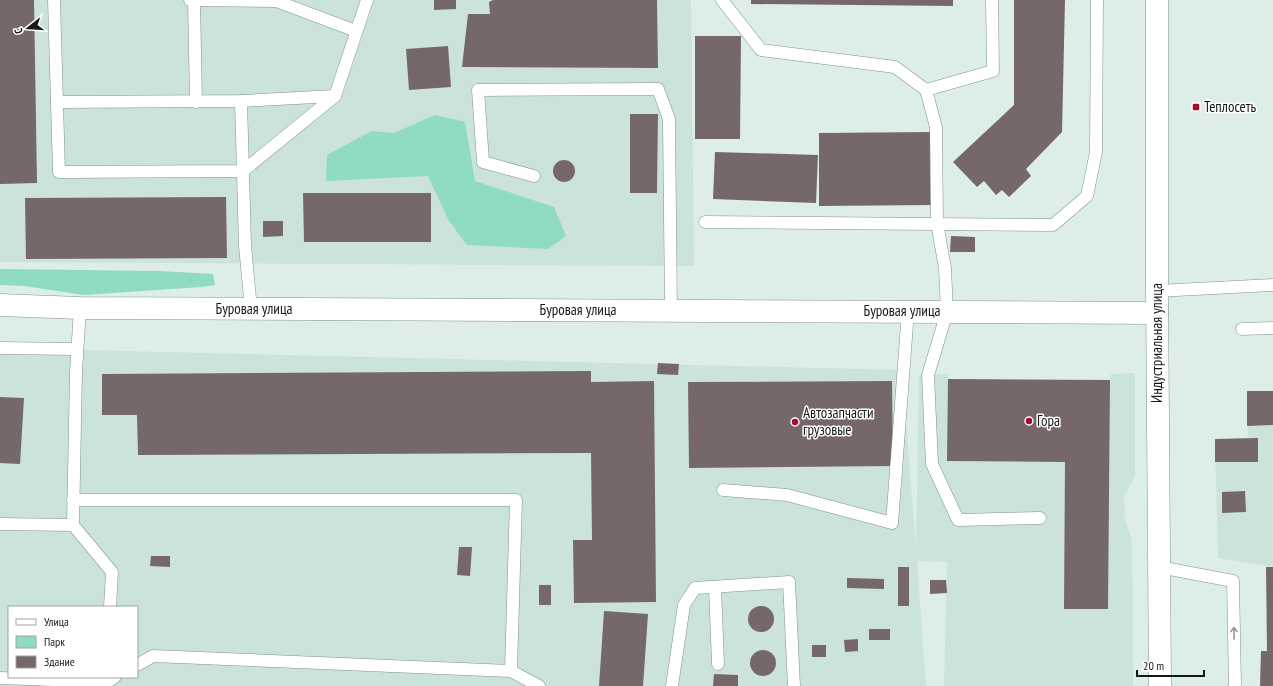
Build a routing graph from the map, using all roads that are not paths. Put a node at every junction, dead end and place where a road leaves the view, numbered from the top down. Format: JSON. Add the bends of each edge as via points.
{"nodes":[{"id":1,"x":54,"y":0,"type":"edge"},
{"id":2,"x":190,"y":0,"type":"edge"},
{"id":3,"x":194,"y":0,"type":"edge"},
{"id":4,"x":367,"y":0,"type":"edge"},
{"id":5,"x":722,"y":0,"type":"edge"},
{"id":6,"x":992,"y":0,"type":"edge"},
{"id":7,"x":1097,"y":0,"type":"edge"},
{"id":8,"x":1157,"y":0,"type":"edge"},
{"id":9,"x":356,"y":31,"type":"junction"},
{"id":10,"x":926,"y":90,"type":"junction"},
{"id":11,"x":335,"y":96,"type":"junction"},
{"id":12,"x":57,"y":102,"type":"junction"},
{"id":13,"x":196,"y":102,"type":"junction"},
{"id":14,"x":241,"y":102,"type":"junction"},
{"id":15,"x":243,"y":171,"type":"junction"},
{"id":16,"x":534,"y":176,"type":"dead end"},
{"id":17,"x":705,"y":222,"type":"dead end"},
{"id":18,"x":937,"y":223,"type":"junction"},
{"id":19,"x":1273,"y":285,"type":"edge"},
{"id":20,"x":1156,"y":291,"type":"junction"},
{"id":21,"x":0,"y":305,"type":"edge"},
{"id":22,"x":80,"y":308,"type":"junction"},
{"id":23,"x":251,"y":309,"type":"junction"},
{"id":24,"x":671,"y":311,"type":"junction"},
{"id":25,"x":908,"y":311,"type":"junction"},
{"id":26,"x":947,"y":312,"type":"junction"},
{"id":27,"x":1157,"y":313,"type":"junction"},
{"id":28,"x":1273,"y":328,"type":"edge"},
{"id":29,"x":1242,"y":329,"type":"dead end"},
{"id":30,"x":0,"y":348,"type":"edge"},
{"id":31,"x":77,"y":349,"type":"junction"},
{"id":32,"x":723,"y":490,"type":"dead end"},
{"id":33,"x":73,"y":500,"type":"junction"},
{"id":34,"x":1040,"y":518,"type":"dead end"},
{"id":35,"x":0,"y":524,"type":"edge"},
{"id":36,"x":73,"y":525,"type":"junction"},
{"id":37,"x":1158,"y":567,"type":"junction"},
{"id":38,"x":715,"y":587,"type":"junction"},
{"id":39,"x":110,"y":606,"type":"edge"},
{"id":40,"x":138,"y":664,"type":"edge"},
{"id":41,"x":718,"y":664,"type":"dead end"},
{"id":42,"x":511,"y":671,"type":"junction"},
{"id":43,"x":0,"y":678,"type":"edge"},
{"id":44,"x":109,"y":681,"type":"edge"},
{"id":45,"x":539,"y":686,"type":"edge"},
{"id":46,"x":672,"y":686,"type":"edge"},
{"id":47,"x":794,"y":686,"type":"edge"},
{"id":48,"x":1160,"y":686,"type":"edge"},
{"id":49,"x":1235,"y":686,"type":"edge"}],
"edges":[{"from":1,"to":12,"type":"lane"},
{"from":2,"to":3,"type":"lane"},
{"from":3,"to":9,"type":"lane","via":[[276,1]]},
{"from":3,"to":13,"type":"lane"},
{"from":4,"to":9,"type":"lane"},
{"from":5,"to":10,"type":"lane","via":[[761,50],[895,67]]},
{"from":6,"to":10,"type":"lane","via":[[993,71]]},
{"from":7,"to":18,"type":"lane","via":[[1096,152],[1086,196],[1053,225]]},
{"from":8,"to":20,"type":"street","name":"Индустриальная улица"},
{"from":9,"to":11,"type":"lane"},
{"from":10,"to":18,"type":"lane","via":[[936,127]]},
{"from":11,"to":14,"type":"lane"},
{"from":11,"to":15,"type":"lane"},
{"from":12,"to":13,"type":"lane"},
{"from":12,"to":15,"type":"lane","via":[[59,172]]},
{"from":13,"to":14,"type":"lane"},
{"from":14,"to":15,"type":"lane"},
{"from":15,"to":23,"type":"lane","via":[[245,246]]},
{"from":16,"to":24,"type":"lane","via":[[483,162],[478,90],[658,88],[669,119]]},
{"from":17,"to":18,"type":"lane"},
{"from":18,"to":26,"type":"lane","via":[[945,268]]},
{"from":19,"to":20,"type":"lane"},
{"from":20,"to":27,"type":"street","name":"Индустриальная улица"},
{"from":21,"to":22,"type":"street","name":"Буровая улица"},
{"from":22,"to":23,"type":"street","name":"Буровая улица"},
{"from":22,"to":31,"type":"lane"},
{"from":23,"to":24,"type":"street","name":"Буровая улица"},
{"from":24,"to":25,"type":"street","name":"Буровая улица"},
{"from":25,"to":26,"type":"street","name":"Буровая улица"},
{"from":25,"to":32,"type":"lane","via":[[892,523],[787,495]]},
{"from":26,"to":27,"type":"street","name":"Буровая улица"},
{"from":26,"to":34,"type":"lane","via":[[928,375],[932,464],[958,520]]},
{"from":27,"to":37,"type":"street","name":"Индустриальная улица"},
{"from":28,"to":29,"type":"lane"},
{"from":30,"to":31,"type":"lane"},
{"from":31,"to":33,"type":"lane"},
{"from":33,"to":36,"type":"lane"},
{"from":33,"to":42,"type":"lane","via":[[516,500]]},
{"from":35,"to":36,"type":"lane"},
{"from":36,"to":39,"type":"lane","via":[[112,572]]},
{"from":37,"to":48,"type":"street","name":"Индустриальная улица"},
{"from":49,"to":37,"type":"lane","one_way":true,"via":[[1233,581]]},
{"from":38,"to":41,"type":"lane"},
{"from":38,"to":46,"type":"lane","via":[[695,588],[684,605]]},
{"from":38,"to":47,"type":"lane","via":[[789,582]]},
{"from":40,"to":42,"type":"lane","via":[[153,656]]},
{"from":42,"to":45,"type":"lane"},
{"from":43,"to":44,"type":"lane"}]}
